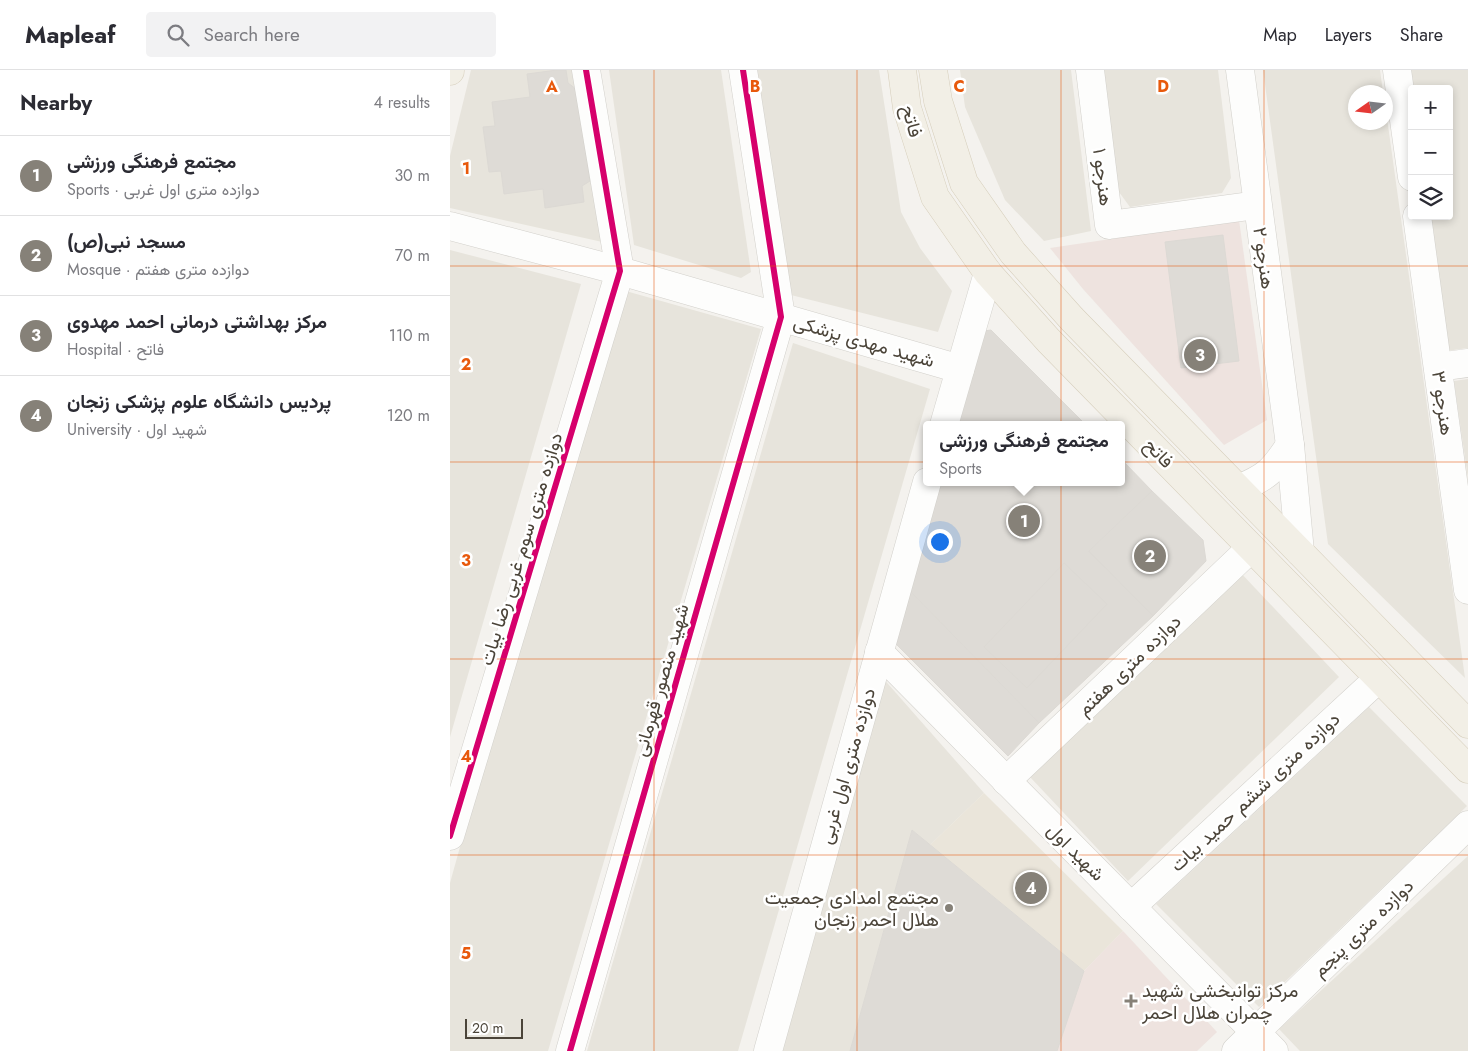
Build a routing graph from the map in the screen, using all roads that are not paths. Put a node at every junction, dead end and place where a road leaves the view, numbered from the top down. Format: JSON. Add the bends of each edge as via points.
{"nodes":[{"id":1,"x":586,"y":70,"type":"edge"},
{"id":2,"x":743,"y":70,"type":"edge"},
{"id":3,"x":902,"y":70,"type":"edge"},
{"id":4,"x":933,"y":70,"type":"edge"},
{"id":5,"x":1090,"y":70,"type":"edge"},
{"id":6,"x":1240,"y":70,"type":"edge"},
{"id":7,"x":1397,"y":70,"type":"edge"},
{"id":8,"x":1412,"y":175,"type":"edge"},
{"id":9,"x":964,"y":183,"type":"junction"},
{"id":10,"x":935,"y":197,"type":"junction"},
{"id":11,"x":1257,"y":205,"type":"junction"},
{"id":12,"x":1418,"y":220,"type":"edge"},
{"id":13,"x":450,"y":226,"type":"edge"},
{"id":14,"x":620,"y":271,"type":"junction"},
{"id":15,"x":988,"y":273,"type":"junction"},
{"id":16,"x":781,"y":317,"type":"junction"},
{"id":17,"x":1468,"y":363,"type":"edge"},
{"id":18,"x":1438,"y":367,"type":"junction"},
{"id":19,"x":960,"y":369,"type":"junction"},
{"id":20,"x":945,"y":421,"type":"edge"},
{"id":21,"x":1290,"y":445,"type":"junction"},
{"id":22,"x":926,"y":486,"type":"edge"},
{"id":23,"x":1238,"y":489,"type":"junction"},
{"id":24,"x":1252,"y":548,"type":"junction"},
{"id":25,"x":1300,"y":552,"type":"junction"},
{"id":26,"x":1468,"y":590,"type":"edge"},
{"id":27,"x":879,"y":652,"type":"junction"},
{"id":28,"x":1379,"y":678,"type":"junction"},
{"id":29,"x":1468,"y":724,"type":"edge"},
{"id":30,"x":1468,"y":769,"type":"edge"},
{"id":31,"x":1006,"y":781,"type":"junction"},
{"id":32,"x":1468,"y":825,"type":"edge"},
{"id":33,"x":450,"y":836,"type":"edge"},
{"id":34,"x":1131,"y":907,"type":"junction"},
{"id":35,"x":1255,"y":1045,"type":"edge"},
{"id":36,"x":570,"y":1051,"type":"edge"},
{"id":37,"x":768,"y":1051,"type":"edge"}],
"edges":[{"from":1,"to":14,"type":"street"},
{"from":2,"to":16,"type":"street"},
{"from":3,"to":10,"type":"main road","name":"فاتح","via":[[907,108]]},
{"from":4,"to":9,"type":"main road","name":"فاتح","via":[[938,101]]},
{"from":5,"to":11,"type":"street","name":"هنرجو ۱","via":[[1110,225]]},
{"from":6,"to":11,"type":"street","name":"هنرجو ۲"},
{"from":7,"to":8,"type":"street"},
{"from":9,"to":10,"type":"main road"},
{"from":9,"to":23,"type":"main road","name":"فاتح","via":[[1019,260]]},
{"from":10,"to":15,"type":"main road","name":"فاتح"},
{"from":11,"to":21,"type":"street","name":"هنرجو ۲"},
{"from":12,"to":18,"type":"street","name":"هنرجو ۳"},
{"from":13,"to":14,"type":"street","name":"شهید مهدی پزشکی"},
{"from":14,"to":16,"type":"street","name":"شهید مهدی پزشکی"},
{"from":14,"to":33,"type":"street","name":"دوازده متری سوم غربی رضا بیات"},
{"from":15,"to":19,"type":"street"},
{"from":15,"to":24,"type":"main road","name":"فاتح"},
{"from":16,"to":19,"type":"street","name":"شهید مهدی پزشکی"},
{"from":16,"to":36,"type":"street","name":"شهید منصور قهرمانی"},
{"from":17,"to":18,"type":"street"},
{"from":18,"to":26,"type":"street","name":"هنرجو ۳"},
{"from":19,"to":20,"type":"street"},
{"from":21,"to":23,"type":"street","via":[[1277,465],[1260,480]]},
{"from":21,"to":25,"type":"street","name":"هنرجو ۲"},
{"from":22,"to":27,"type":"street","name":"دوازده متری اول غربی"},
{"from":23,"to":25,"type":"main road","name":"فاتح"},
{"from":24,"to":28,"type":"main road","name":"فاتح"},
{"from":24,"to":31,"type":"street","name":"دوازده متری هفتم"},
{"from":25,"to":29,"type":"main road","name":"فاتح"},
{"from":27,"to":31,"type":"street","name":"شهید اول"},
{"from":27,"to":37,"type":"street","name":"دوازده متری اول غربی"},
{"from":28,"to":30,"type":"main road","name":"فاتح"},
{"from":28,"to":34,"type":"street","name":"دوازده متری ششم حمید بیات"},
{"from":31,"to":34,"type":"street","name":"شهید اول"},
{"from":32,"to":35,"type":"street","name":"دوازده متری پنجم"},
{"from":34,"to":35,"type":"street","name":"شهید اول"}]}
